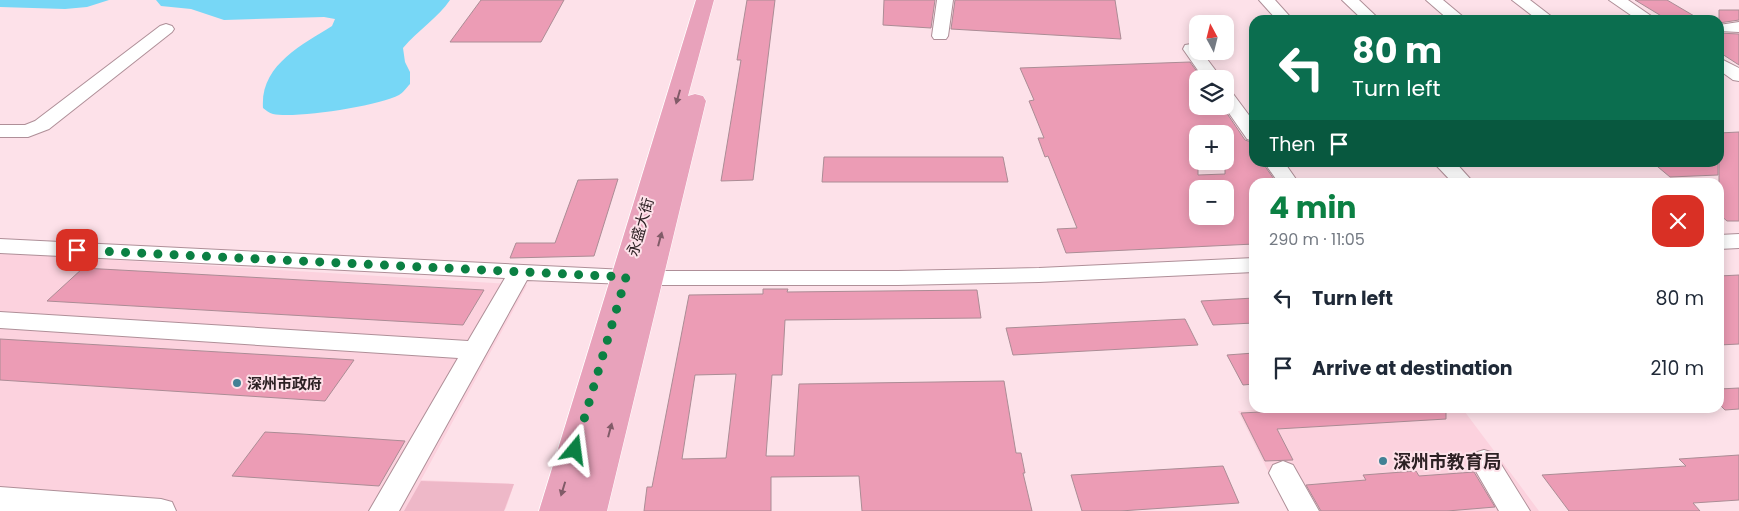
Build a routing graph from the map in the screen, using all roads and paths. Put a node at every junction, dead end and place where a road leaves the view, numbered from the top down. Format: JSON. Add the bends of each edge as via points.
{"nodes":[{"id":1,"x":705,"y":0,"type":"edge"},
{"id":2,"x":721,"y":0,"type":"edge"},
{"id":3,"x":945,"y":0,"type":"edge"},
{"id":4,"x":1267,"y":0,"type":"edge"},
{"id":5,"x":1350,"y":0,"type":"edge"},
{"id":6,"x":1434,"y":0,"type":"edge"},
{"id":7,"x":1520,"y":0,"type":"edge"},
{"id":8,"x":1617,"y":0,"type":"edge"},
{"id":9,"x":1280,"y":15,"type":"edge"},
{"id":10,"x":1366,"y":15,"type":"edge"},
{"id":11,"x":1453,"y":15,"type":"edge"},
{"id":12,"x":1541,"y":15,"type":"edge"},
{"id":13,"x":1641,"y":15,"type":"edge"},
{"id":14,"x":166,"y":30,"type":"dead end"},
{"id":15,"x":940,"y":36,"type":"dead end"},
{"id":16,"x":1724,"y":66,"type":"edge"},
{"id":17,"x":1739,"y":76,"type":"edge"},
{"id":18,"x":1234,"y":107,"type":"edge"},
{"id":19,"x":1249,"y":128,"type":"edge"},
{"id":20,"x":0,"y":131,"type":"edge"},
{"id":21,"x":1278,"y":167,"type":"edge"},
{"id":22,"x":1448,"y":167,"type":"edge"},
{"id":23,"x":1285,"y":178,"type":"edge"},
{"id":24,"x":1459,"y":178,"type":"edge"},
{"id":25,"x":1724,"y":242,"type":"edge"},
{"id":26,"x":1739,"y":242,"type":"edge"},
{"id":27,"x":0,"y":246,"type":"edge"},
{"id":28,"x":1249,"y":264,"type":"edge"},
{"id":29,"x":520,"y":272,"type":"junction"},
{"id":30,"x":638,"y":277,"type":"junction"},
{"id":31,"x":0,"y":320,"type":"edge"},
{"id":32,"x":475,"y":350,"type":"junction"},
{"id":33,"x":1484,"y":461,"type":"dead end"},
{"id":34,"x":1283,"y":473,"type":"dead end"},
{"id":35,"x":0,"y":499,"type":"edge"},
{"id":36,"x":40,"y":507,"type":"edge"},
{"id":37,"x":161,"y":511,"type":"edge"},
{"id":38,"x":384,"y":511,"type":"edge"},
{"id":39,"x":557,"y":511,"type":"edge"},
{"id":40,"x":590,"y":511,"type":"edge"},
{"id":41,"x":1304,"y":511,"type":"edge"},
{"id":42,"x":1515,"y":511,"type":"edge"}],
"edges":[{"from":1,"to":30,"type":"main road","name":"永盛大街","one_way":true},
{"from":30,"to":2,"type":"main road","name":"永盛大街","one_way":true},
{"from":3,"to":15,"type":"street"},
{"from":4,"to":9,"type":"street"},
{"from":5,"to":10,"type":"street"},
{"from":6,"to":11,"type":"street"},
{"from":7,"to":12,"type":"street"},
{"from":8,"to":13,"type":"street"},
{"from":14,"to":20,"type":"street","via":[[42,125],[28,131]]},
{"from":16,"to":17,"type":"street"},
{"from":18,"to":19,"type":"street"},
{"from":21,"to":23,"type":"street"},
{"from":22,"to":24,"type":"street"},
{"from":25,"to":26,"type":"street"},
{"from":27,"to":29,"type":"street"},
{"from":28,"to":30,"type":"street","via":[[888,278]]},
{"from":29,"to":30,"type":"street"},
{"from":29,"to":32,"type":"street"},
{"from":30,"to":39,"type":"main road","name":"永盛大街","one_way":true},
{"from":40,"to":30,"type":"main road","name":"永盛大街","one_way":true},
{"from":31,"to":32,"type":"street"},
{"from":32,"to":38,"type":"street"},
{"from":33,"to":42,"type":"street"},
{"from":34,"to":41,"type":"street"},
{"from":35,"to":36,"type":"street"},
{"from":36,"to":37,"type":"street"}]}
